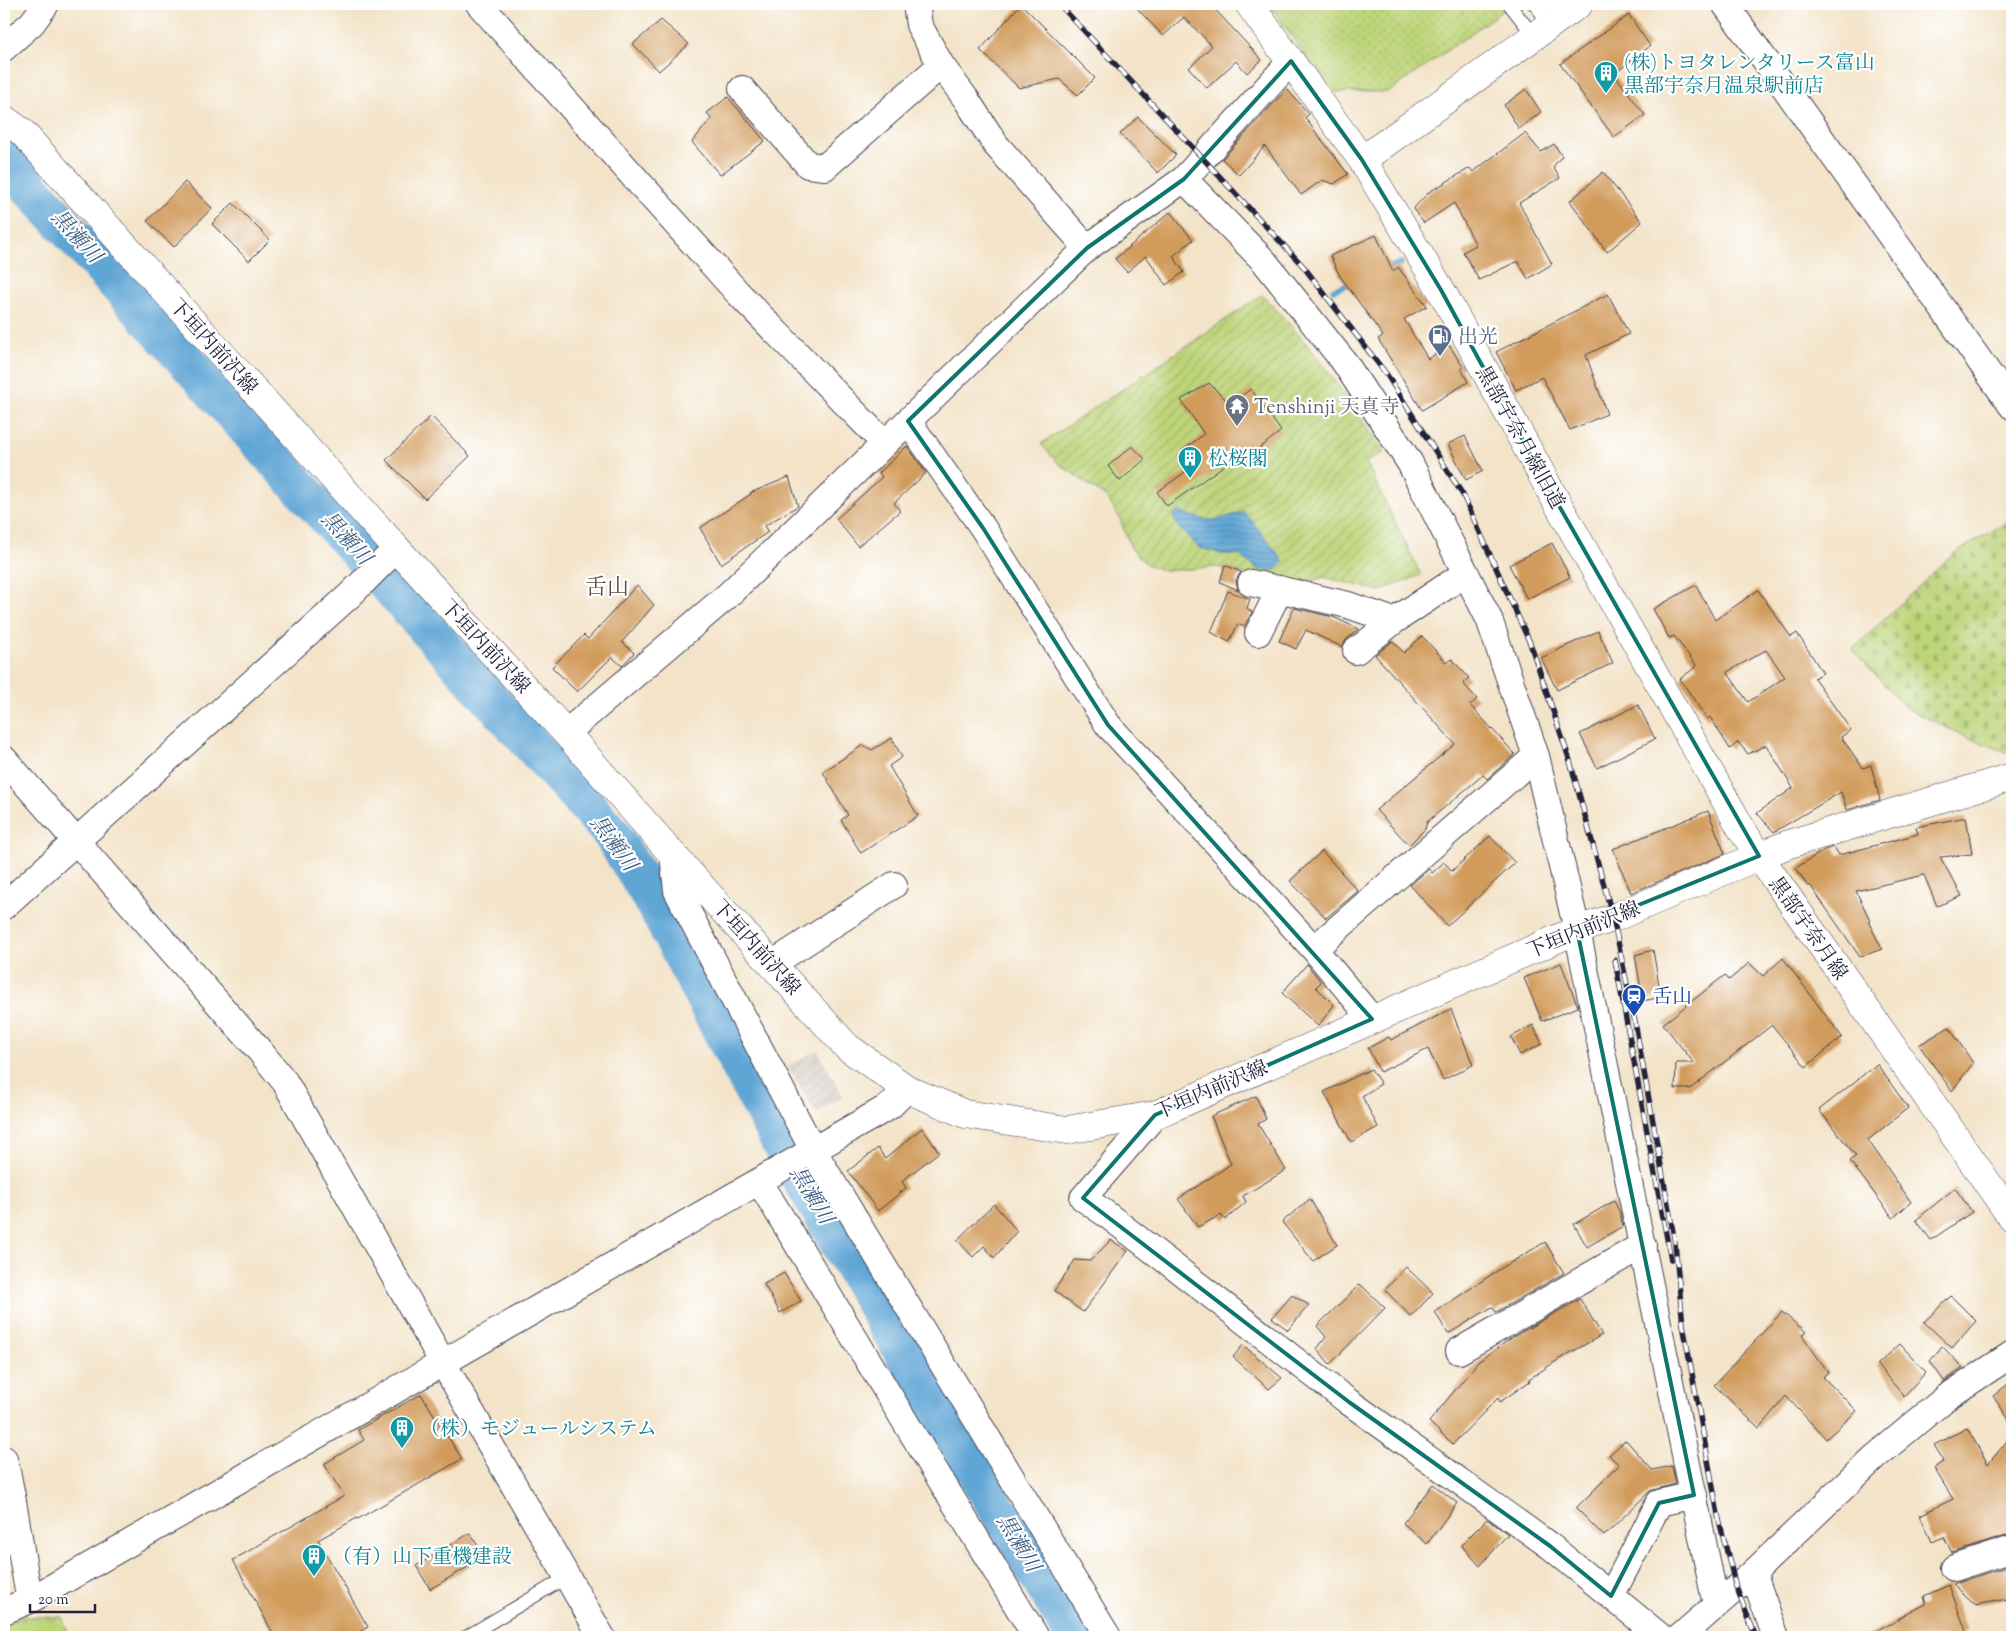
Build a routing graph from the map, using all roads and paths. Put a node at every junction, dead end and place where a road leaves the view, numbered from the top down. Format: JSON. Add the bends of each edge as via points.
{"nodes":[{"id":1,"x":46,"y":4,"type":"edge"},
{"id":2,"x":479,"y":4,"type":"edge"},
{"id":3,"x":916,"y":4,"type":"edge"},
{"id":4,"x":1249,"y":4,"type":"edge"},
{"id":5,"x":1509,"y":4,"type":"edge"},
{"id":6,"x":1579,"y":4,"type":"edge"},
{"id":7,"x":1724,"y":4,"type":"edge"},
{"id":8,"x":1539,"y":21,"type":"edge"},
{"id":9,"x":4,"y":48,"type":"edge"},
{"id":10,"x":1291,"y":61,"type":"junction"},
{"id":11,"x":941,"y":65,"type":"junction"},
{"id":12,"x":742,"y":89,"type":"dead end"},
{"id":13,"x":4,"y":119,"type":"edge"},
{"id":14,"x":1362,"y":160,"type":"junction"},
{"id":15,"x":1184,"y":179,"type":"junction"},
{"id":16,"x":1087,"y":248,"type":"junction"},
{"id":17,"x":2012,"y":406,"type":"edge"},
{"id":18,"x":908,"y":421,"type":"junction"},
{"id":19,"x":884,"y":443,"type":"junction"},
{"id":20,"x":392,"y":554,"type":"junction"},
{"id":21,"x":1466,"y":572,"type":"junction"},
{"id":22,"x":1252,"y":583,"type":"dead end"},
{"id":23,"x":1280,"y":589,"type":"junction"},
{"id":24,"x":1394,"y":621,"type":"junction"},
{"id":25,"x":1258,"y":633,"type":"dead end"},
{"id":26,"x":1356,"y":651,"type":"dead end"},
{"id":27,"x":566,"y":732,"type":"junction"},
{"id":28,"x":1536,"y":756,"type":"junction"},
{"id":29,"x":4,"y":759,"type":"edge"},
{"id":30,"x":2012,"y":777,"type":"edge"},
{"id":31,"x":76,"y":840,"type":"junction"},
{"id":32,"x":673,"y":855,"type":"junction"},
{"id":33,"x":1759,"y":856,"type":"junction"},
{"id":34,"x":894,"y":885,"type":"dead end"},
{"id":35,"x":4,"y":906,"type":"edge"},
{"id":36,"x":1577,"y":930,"type":"junction"},
{"id":37,"x":1314,"y":949,"type":"junction"},
{"id":38,"x":772,"y":964,"type":"junction"},
{"id":39,"x":1372,"y":1019,"type":"junction"},
{"id":40,"x":907,"y":1089,"type":"junction"},
{"id":41,"x":1155,"y":1115,"type":"junction"},
{"id":42,"x":813,"y":1150,"type":"junction"},
{"id":43,"x":766,"y":1177,"type":"junction"},
{"id":44,"x":2012,"y":1218,"type":"edge"},
{"id":45,"x":1643,"y":1245,"type":"junction"},
{"id":46,"x":1459,"y":1351,"type":"dead end"},
{"id":47,"x":2012,"y":1354,"type":"edge"},
{"id":48,"x":444,"y":1363,"type":"junction"},
{"id":49,"x":4,"y":1459,"type":"edge"},
{"id":50,"x":1694,"y":1495,"type":"junction"},
{"id":51,"x":2012,"y":1549,"type":"edge"},
{"id":52,"x":1954,"y":1568,"type":"dead end"},
{"id":53,"x":1753,"y":1573,"type":"junction"},
{"id":54,"x":567,"y":1577,"type":"junction"},
{"id":55,"x":1611,"y":1596,"type":"junction"},
{"id":56,"x":30,"y":1600,"type":"junction"},
{"id":57,"x":1716,"y":1604,"type":"junction"},
{"id":58,"x":4,"y":1611,"type":"edge"},
{"id":59,"x":466,"y":1637,"type":"edge"},
{"id":60,"x":602,"y":1637,"type":"edge"},
{"id":61,"x":1036,"y":1637,"type":"edge"},
{"id":62,"x":1108,"y":1637,"type":"edge"},
{"id":63,"x":1661,"y":1637,"type":"edge"},
{"id":64,"x":1680,"y":1637,"type":"edge"},
{"id":65,"x":1776,"y":1637,"type":"edge"}],
"edges":[{"from":1,"to":9,"type":"street","via":[[32,23]]},
{"from":2,"to":19,"type":"street","via":[[738,293]]},
{"from":3,"to":11,"type":"street","via":[[919,26]]},
{"from":4,"to":10,"type":"main road","name":"黒部宇奈月線旧道"},
{"from":5,"to":8,"type":"lane"},
{"from":6,"to":8,"type":"main road"},
{"from":7,"to":17,"type":"street"},
{"from":8,"to":14,"type":"main road"},
{"from":10,"to":14,"type":"main road","name":"黒部宇奈月線旧道"},
{"from":10,"to":15,"type":"street"},
{"from":11,"to":12,"type":"street","via":[[825,167],[808,165]]},
{"from":11,"to":16,"type":"street","via":[[996,145]]},
{"from":13,"to":20,"type":"main road","name":"下垣内前沢線","via":[[22,132]]},
{"from":14,"to":33,"type":"main road","name":"黒部宇奈月線旧道","via":[[1441,290],[1550,490]]},
{"from":15,"to":16,"type":"street"},
{"from":15,"to":21,"type":"street","via":[[1264,261],[1345,363],[1410,463]]},
{"from":16,"to":18,"type":"street"},
{"from":18,"to":19,"type":"street"},
{"from":18,"to":37,"type":"street","via":[[983,528],[1108,725]]},
{"from":19,"to":27,"type":"street","via":[[726,596]]},
{"from":20,"to":27,"type":"main road","name":"下垣内前沢線"},
{"from":20,"to":31,"type":"street"},
{"from":21,"to":24,"type":"street"},
{"from":21,"to":28,"type":"street","via":[[1489,619]]},
{"from":22,"to":23,"type":"street"},
{"from":23,"to":24,"type":"street","via":[[1348,605]]},
{"from":23,"to":25,"type":"street"},
{"from":24,"to":26,"type":"street"},
{"from":27,"to":32,"type":"main road","name":"下垣内前沢線"},
{"from":28,"to":36,"type":"street"},
{"from":28,"to":37,"type":"street"},
{"from":29,"to":31,"type":"street"},
{"from":30,"to":33,"type":"main road","name":"黒部宇奈月線","via":[[1789,844]]},
{"from":31,"to":35,"type":"street"},
{"from":31,"to":48,"type":"street","via":[[285,1082]]},
{"from":32,"to":38,"type":"main road","name":"下垣内前沢線"},
{"from":32,"to":42,"type":"street","via":[[678,892]]},
{"from":33,"to":36,"type":"main road","name":"下垣内前沢線"},
{"from":33,"to":44,"type":"main road","name":"黒部宇奈月線"},
{"from":34,"to":38,"type":"street"},
{"from":36,"to":39,"type":"main road","name":"下垣内前沢線"},
{"from":36,"to":45,"type":"street"},
{"from":37,"to":39,"type":"street"},
{"from":38,"to":40,"type":"main road","name":"下垣内前沢線","via":[[847,1047]]},
{"from":39,"to":41,"type":"main road","name":"下垣内前沢線"},
{"from":40,"to":41,"type":"main road","name":"下垣内前沢線","via":[[965,1114],[1067,1130]]},
{"from":40,"to":42,"type":"street","via":[[890,1106]]},
{"from":41,"to":55,"type":"street","via":[[1083,1198],[1349,1402],[1550,1546]]},
{"from":42,"to":43,"type":"street"},
{"from":42,"to":62,"type":"street"},
{"from":43,"to":48,"type":"street"},
{"from":43,"to":61,"type":"street"},
{"from":45,"to":46,"type":"street"},
{"from":45,"to":50,"type":"street"},
{"from":47,"to":53,"type":"street","via":[[1940,1403],[1875,1458]]},
{"from":48,"to":54,"type":"street"},
{"from":48,"to":56,"type":"street"},
{"from":49,"to":56,"type":"street"},
{"from":50,"to":55,"type":"street","via":[[1658,1503]]},
{"from":50,"to":57,"type":"street"},
{"from":51,"to":52,"type":"street"},
{"from":53,"to":57,"type":"street"},
{"from":53,"to":65,"type":"street"},
{"from":54,"to":59,"type":"lane"},
{"from":54,"to":60,"type":"street"},
{"from":55,"to":63,"type":"street"},
{"from":56,"to":58,"type":"street"},
{"from":57,"to":64,"type":"street"}]}
